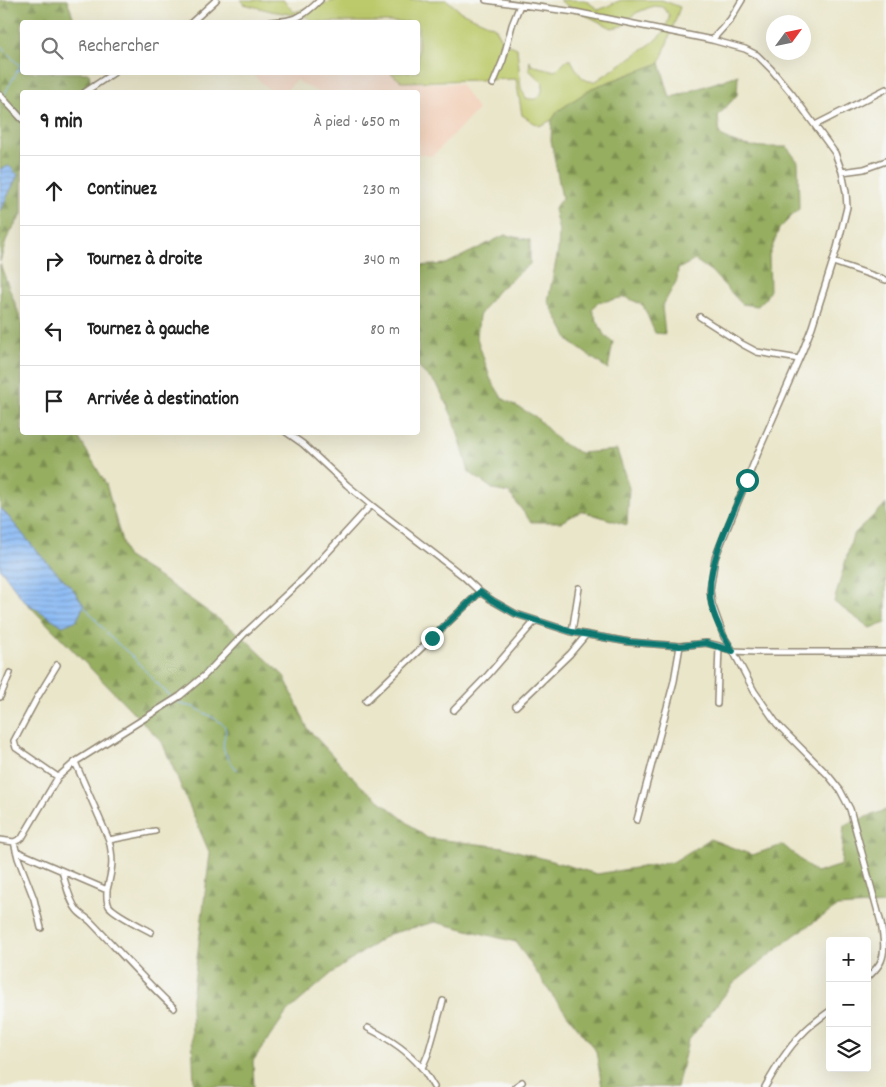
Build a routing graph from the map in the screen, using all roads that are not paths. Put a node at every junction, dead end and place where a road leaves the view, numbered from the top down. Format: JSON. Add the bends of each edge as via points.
{"nodes":[{"id":1,"x":216,"y":0,"type":"edge"},
{"id":2,"x":320,"y":0,"type":"edge"},
{"id":3,"x":486,"y":0,"type":"edge"},
{"id":4,"x":742,"y":0,"type":"edge"},
{"id":5,"x":520,"y":5,"type":"junction"},
{"id":6,"x":194,"y":20,"type":"edge"},
{"id":7,"x":291,"y":20,"type":"edge"},
{"id":8,"x":712,"y":40,"type":"junction"},
{"id":9,"x":110,"y":75,"type":"edge"},
{"id":10,"x":493,"y":84,"type":"dead end"},
{"id":11,"x":886,"y":89,"type":"edge"},
{"id":12,"x":88,"y":90,"type":"edge"},
{"id":13,"x":0,"y":95,"type":"edge"},
{"id":14,"x":20,"y":117,"type":"edge"},
{"id":15,"x":815,"y":125,"type":"junction"},
{"id":16,"x":886,"y":161,"type":"edge"},
{"id":17,"x":842,"y":172,"type":"junction"},
{"id":18,"x":833,"y":262,"type":"junction"},
{"id":19,"x":886,"y":280,"type":"edge"},
{"id":20,"x":700,"y":317,"type":"dead end"},
{"id":21,"x":799,"y":359,"type":"junction"},
{"id":22,"x":290,"y":435,"type":"edge"},
{"id":23,"x":371,"y":504,"type":"junction"},
{"id":24,"x":579,"y":588,"type":"dead end"},
{"id":25,"x":480,"y":592,"type":"junction"},
{"id":26,"x":535,"y":621,"type":"junction"},
{"id":27,"x":572,"y":632,"type":"junction"},
{"id":28,"x":586,"y":635,"type":"junction"},
{"id":29,"x":680,"y":646,"type":"junction"},
{"id":30,"x":719,"y":646,"type":"junction"},
{"id":31,"x":733,"y":651,"type":"junction"},
{"id":32,"x":886,"y":652,"type":"edge"},
{"id":33,"x":57,"y":664,"type":"dead end"},
{"id":34,"x":10,"y":673,"type":"dead end"},
{"id":35,"x":0,"y":696,"type":"edge"},
{"id":36,"x":366,"y":701,"type":"dead end"},
{"id":37,"x":717,"y":704,"type":"dead end"},
{"id":38,"x":516,"y":706,"type":"dead end"},
{"id":39,"x":454,"y":710,"type":"dead end"},
{"id":40,"x":75,"y":762,"type":"junction"},
{"id":41,"x":58,"y":777,"type":"junction"},
{"id":42,"x":637,"y":820,"type":"dead end"},
{"id":43,"x":155,"y":831,"type":"dead end"},
{"id":44,"x":0,"y":840,"type":"edge"},
{"id":45,"x":110,"y":840,"type":"junction"},
{"id":46,"x":14,"y":842,"type":"junction"},
{"id":47,"x":16,"y":850,"type":"junction"},
{"id":48,"x":62,"y":871,"type":"junction"},
{"id":49,"x":107,"y":890,"type":"junction"},
{"id":50,"x":41,"y":928,"type":"dead end"},
{"id":51,"x":152,"y":932,"type":"dead end"},
{"id":52,"x":871,"y":973,"type":"edge"},
{"id":53,"x":443,"y":1001,"type":"dead end"},
{"id":54,"x":174,"y":1008,"type":"dead end"},
{"id":55,"x":826,"y":1013,"type":"edge"},
{"id":56,"x":368,"y":1028,"type":"dead end"},
{"id":57,"x":422,"y":1068,"type":"junction"},
{"id":58,"x":522,"y":1082,"type":"dead end"},
{"id":59,"x":434,"y":1087,"type":"edge"},
{"id":60,"x":514,"y":1087,"type":"edge"},
{"id":61,"x":765,"y":1087,"type":"edge"}],
"edges":[{"from":1,"to":6,"type":"street"},
{"from":2,"to":7,"type":"street"},
{"from":3,"to":5,"type":"street"},
{"from":4,"to":8,"type":"street"},
{"from":5,"to":8,"type":"street","via":[[575,12]]},
{"from":5,"to":10,"type":"street"},
{"from":8,"to":15,"type":"street","via":[[745,49],[757,56]]},
{"from":9,"to":12,"type":"street"},
{"from":11,"to":15,"type":"street"},
{"from":13,"to":14,"type":"street"},
{"from":15,"to":17,"type":"street","via":[[834,153]]},
{"from":16,"to":17,"type":"street"},
{"from":17,"to":18,"type":"street","via":[[847,207]]},
{"from":18,"to":19,"type":"street"},
{"from":18,"to":21,"type":"street"},
{"from":20,"to":21,"type":"street","via":[[757,352]]},
{"from":21,"to":31,"type":"street","via":[[715,558],[710,590],[712,604],[724,637]]},
{"from":22,"to":23,"type":"street"},
{"from":23,"to":25,"type":"street"},
{"from":23,"to":40,"type":"street","via":[[306,576],[205,675],[180,696]]},
{"from":24,"to":27,"type":"street"},
{"from":25,"to":26,"type":"street","via":[[516,614]]},
{"from":25,"to":36,"type":"street"},
{"from":26,"to":27,"type":"street"},
{"from":26,"to":39,"type":"street"},
{"from":27,"to":28,"type":"street"},
{"from":28,"to":29,"type":"street"},
{"from":28,"to":38,"type":"street"},
{"from":29,"to":30,"type":"street","via":[[706,643]]},
{"from":29,"to":42,"type":"street","via":[[674,681]]},
{"from":30,"to":31,"type":"street"},
{"from":30,"to":37,"type":"street"},
{"from":31,"to":32,"type":"street"},
{"from":31,"to":52,"type":"street","via":[[754,691],[777,724],[828,775],[850,809],[884,940],[881,962]]},
{"from":33,"to":41,"type":"street","via":[[14,744]]},
{"from":34,"to":35,"type":"street"},
{"from":40,"to":41,"type":"street"},
{"from":40,"to":45,"type":"street"},
{"from":41,"to":46,"type":"street","via":[[22,838]]},
{"from":43,"to":45,"type":"street"},
{"from":44,"to":46,"type":"street"},
{"from":45,"to":49,"type":"street","via":[[113,866]]},
{"from":46,"to":47,"type":"street"},
{"from":47,"to":48,"type":"street"},
{"from":47,"to":50,"type":"street"},
{"from":48,"to":49,"type":"street"},
{"from":48,"to":54,"type":"street","via":[[76,909]]},
{"from":49,"to":51,"type":"street","via":[[109,906]]},
{"from":53,"to":57,"type":"street"},
{"from":55,"to":61,"type":"street","via":[[793,1044]]},
{"from":56,"to":57,"type":"street","via":[[386,1037]]},
{"from":57,"to":59,"type":"street"},
{"from":58,"to":60,"type":"street"}]}
